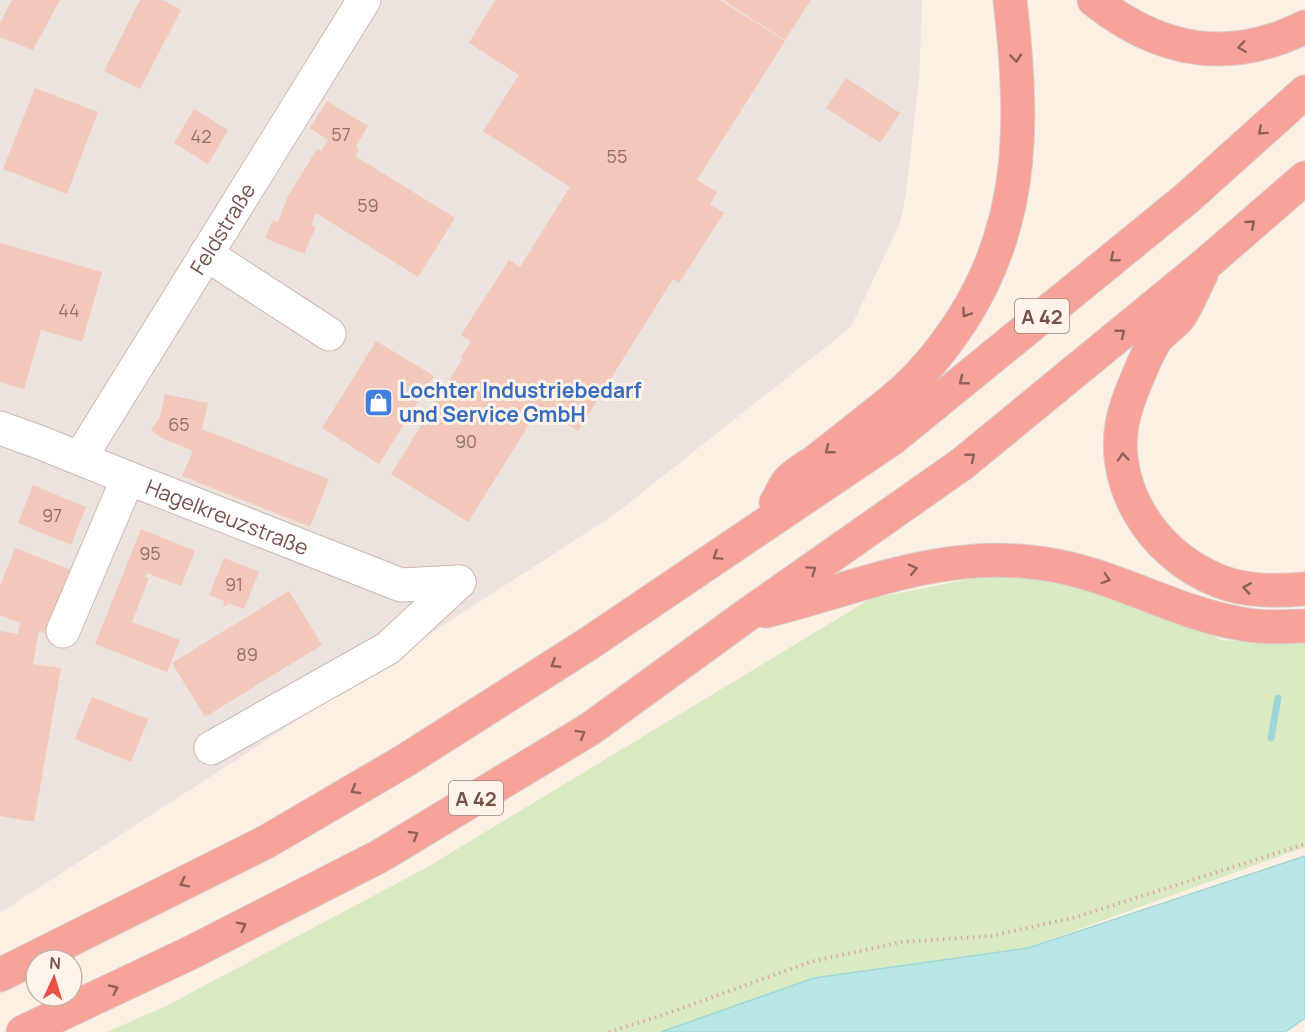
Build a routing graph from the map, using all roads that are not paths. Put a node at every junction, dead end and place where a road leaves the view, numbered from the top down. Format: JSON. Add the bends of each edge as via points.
{"nodes":[{"id":1,"x":364,"y":0,"type":"edge"},
{"id":2,"x":1010,"y":0,"type":"edge"},
{"id":3,"x":1094,"y":0,"type":"edge"},
{"id":4,"x":1305,"y":27,"type":"edge"},
{"id":5,"x":1305,"y":92,"type":"edge"},
{"id":6,"x":1305,"y":178,"type":"edge"},
{"id":7,"x":206,"y":254,"type":"junction"},
{"id":8,"x":1207,"y":263,"type":"junction"},
{"id":9,"x":329,"y":334,"type":"dead end"},
{"id":10,"x":0,"y":428,"type":"edge"},
{"id":11,"x":80,"y":458,"type":"junction"},
{"id":12,"x":128,"y":478,"type":"junction"},
{"id":13,"x":765,"y":523,"type":"junction"},
{"id":14,"x":1305,"y":589,"type":"edge"},
{"id":15,"x":747,"y":615,"type":"junction"},
{"id":16,"x":1305,"y":626,"type":"edge"},
{"id":17,"x":63,"y":632,"type":"dead end"},
{"id":18,"x":212,"y":747,"type":"dead end"},
{"id":19,"x":0,"y":975,"type":"edge"},
{"id":20,"x":23,"y":1032,"type":"edge"}],
"edges":[{"from":1,"to":7,"type":"street","name":"Feldstraße"},
{"from":2,"to":13,"type":"highway","one_way":true,"via":[[1017,60],[1016,160],[1011,205],[986,279],[957,328],[928,366],[896,398],[787,483]]},
{"from":4,"to":3,"type":"highway","one_way":true,"via":[[1242,48],[1192,47],[1162,41],[1137,30]]},
{"from":5,"to":13,"type":"highway","number":"A 42","one_way":true,"via":[[1186,199],[893,438]]},
{"from":8,"to":6,"type":"highway","number":"A 42","one_way":true},
{"from":7,"to":9,"type":"street"},
{"from":7,"to":11,"type":"street","name":"Feldstraße"},
{"from":14,"to":8,"type":"highway","one_way":true,"via":[[1243,588],[1201,574],[1172,554],[1149,530],[1129,491],[1122,458],[1127,405],[1156,339],[1179,316]]},
{"from":15,"to":8,"type":"highway","number":"A 42","one_way":true,"via":[[962,464]]},
{"from":10,"to":11,"type":"street","name":"Hagelkreuzstraße"},
{"from":11,"to":12,"type":"street","name":"Hagelkreuzstraße"},
{"from":12,"to":17,"type":"street"},
{"from":12,"to":18,"type":"street","name":"Hagelkreuzstraße","via":[[401,585],[459,582],[388,648]]},
{"from":13,"to":19,"type":"highway","number":"A 42","one_way":true,"via":[[588,644],[396,766],[266,842]]},
{"from":15,"to":16,"type":"highway","one_way":true,"via":[[917,568],[1000,560],[1073,569],[1239,624]]},
{"from":20,"to":15,"type":"highway","number":"A 42","one_way":true,"via":[[380,856],[590,729]]}]}
